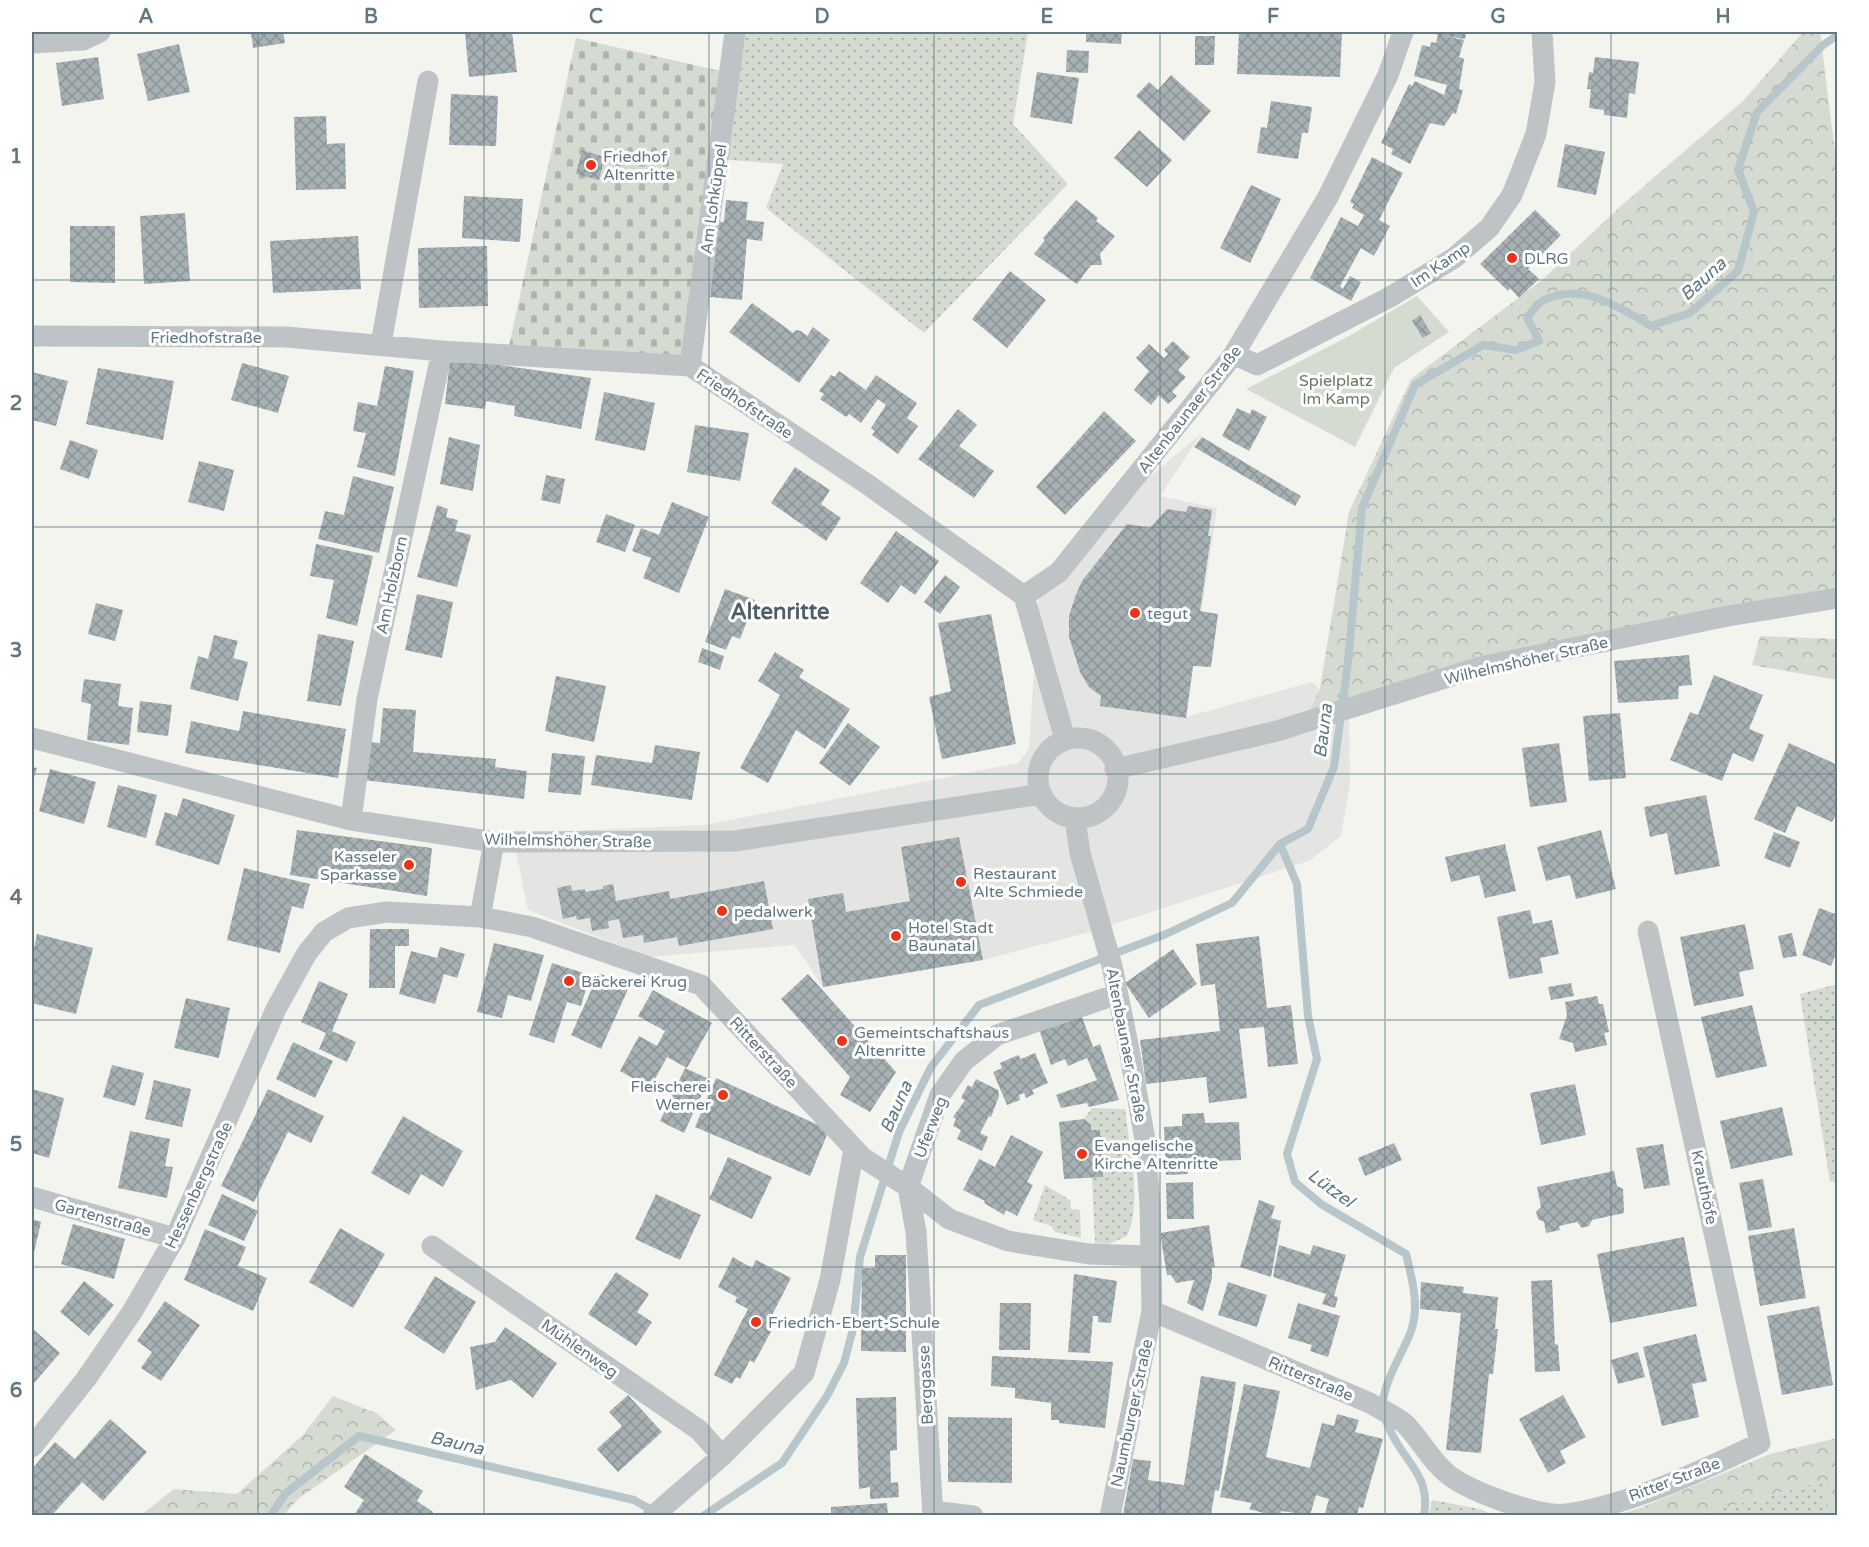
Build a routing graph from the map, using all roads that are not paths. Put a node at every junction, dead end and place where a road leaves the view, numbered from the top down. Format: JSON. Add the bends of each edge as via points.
{"nodes":[{"id":1,"x":735,"y":32,"type":"edge"},
{"id":2,"x":1403,"y":32,"type":"edge"},
{"id":3,"x":1542,"y":32,"type":"edge"},
{"id":4,"x":90,"y":34,"type":"edge"},
{"id":5,"x":32,"y":43,"type":"edge"},
{"id":6,"x":428,"y":81,"type":"dead end"},
{"id":7,"x":32,"y":336,"type":"edge"},
{"id":8,"x":381,"y":344,"type":"junction"},
{"id":9,"x":442,"y":351,"type":"junction"},
{"id":10,"x":1234,"y":354,"type":"junction"},
{"id":11,"x":690,"y":366,"type":"junction"},
{"id":12,"x":1024,"y":596,"type":"junction"},
{"id":13,"x":1838,"y":597,"type":"edge"},
{"id":14,"x":32,"y":738,"type":"edge"},
{"id":15,"x":1065,"y":739,"type":"junction"},
{"id":16,"x":1115,"y":768,"type":"junction"},
{"id":17,"x":1041,"y":795,"type":"junction"},
{"id":18,"x":1075,"y":819,"type":"junction"},
{"id":19,"x":351,"y":820,"type":"junction"},
{"id":20,"x":494,"y":842,"type":"junction"},
{"id":21,"x":480,"y":917,"type":"junction"},
{"id":22,"x":348,"y":918,"type":"joint"},
{"id":23,"x":1648,"y":931,"type":"dead end"},
{"id":24,"x":1118,"y":994,"type":"junction"},
{"id":25,"x":861,"y":1155,"type":"junction"},
{"id":26,"x":903,"y":1183,"type":"junction"},
{"id":27,"x":32,"y":1197,"type":"edge"},
{"id":28,"x":175,"y":1238,"type":"junction"},
{"id":29,"x":432,"y":1246,"type":"dead end"},
{"id":30,"x":1149,"y":1256,"type":"junction"},
{"id":31,"x":1152,"y":1311,"type":"junction"},
{"id":32,"x":1760,"y":1443,"type":"joint"},
{"id":33,"x":32,"y":1446,"type":"edge"},
{"id":34,"x":723,"y":1456,"type":"junction"},
{"id":35,"x":1449,"y":1476,"type":"joint"},
{"id":36,"x":660,"y":1509,"type":"edge"},
{"id":37,"x":933,"y":1513,"type":"edge"},
{"id":38,"x":973,"y":1515,"type":"edge"},
{"id":39,"x":1110,"y":1515,"type":"edge"}],
"edges":[{"from":1,"to":11,"type":"street","name":"Am Lohküppel"},
{"from":2,"to":10,"type":"street","name":"Altenbaunaer Straße","via":[[1388,75],[1328,197]]},
{"from":3,"to":10,"type":"street","name":"Im Kamp","via":[[1545,82],[1536,134],[1512,195],[1489,228],[1454,258],[1390,297],[1257,365]]},
{"from":4,"to":5,"type":"street"},
{"from":6,"to":8,"type":"street"},
{"from":7,"to":8,"type":"street","name":"Friedhofstraße","via":[[286,337]]},
{"from":8,"to":9,"type":"street","name":"Friedhofstraße"},
{"from":9,"to":11,"type":"street","name":"Friedhofstraße"},
{"from":9,"to":19,"type":"street","name":"Am Holzborn","via":[[367,699]]},
{"from":10,"to":12,"type":"street","name":"Altenbaunaer Straße","via":[[1059,572]]},
{"from":11,"to":12,"type":"street","name":"Friedhofstraße","via":[[867,484]]},
{"from":12,"to":15,"type":"street"},
{"from":13,"to":16,"type":"street","name":"Wilhelmshöher Straße","via":[[1480,667],[1304,723]]},
{"from":14,"to":19,"type":"street","name":"Wilhelmshöher Straße"},
{"from":15,"to":16,"type":"street","via":[[1084,737],[1109,751]]},
{"from":15,"to":17,"type":"street","via":[[1045,754],[1038,773]]},
{"from":16,"to":18,"type":"street","via":[[1118,788],[1112,801],[1098,814]]},
{"from":17,"to":18,"type":"street","via":[[1056,812]]},
{"from":17,"to":20,"type":"street","name":"Wilhelmshöher Straße","via":[[735,841]]},
{"from":18,"to":24,"type":"street","name":"Altenbaunaer Straße","via":[[1080,853]]},
{"from":19,"to":20,"type":"street","name":"Wilhelmshöher Straße"},
{"from":20,"to":21,"type":"street"},
{"from":21,"to":22,"type":"street","name":"Ritterstraße","via":[[387,912]]},
{"from":21,"to":25,"type":"street","name":"Ritterstraße","via":[[532,927],[701,985]]},
{"from":22,"to":28,"type":"street","name":"Hessenbergstraße","via":[[324,932],[276,1009]]},
{"from":23,"to":32,"type":"street","name":"Krauthöfe"},
{"from":24,"to":26,"type":"street","name":"Uferweg","via":[[997,1035],[964,1061],[940,1095]]},
{"from":24,"to":30,"type":"street","name":"Altenbaunaer Straße","via":[[1145,1140]]},
{"from":25,"to":26,"type":"street","name":"Ritterstraße"},
{"from":25,"to":34,"type":"street","via":[[804,1373]]},
{"from":26,"to":30,"type":"street","name":"Ritterstraße","via":[[950,1219],[1008,1241],[1089,1254]]},
{"from":26,"to":37,"type":"street","name":"Berggasse","via":[[916,1232]]},
{"from":27,"to":28,"type":"street","name":"Gartenstraße"},
{"from":28,"to":33,"type":"street","name":"Hessenbergstraße","via":[[99,1360]]},
{"from":29,"to":34,"type":"street","name":"Mühlenweg","via":[[699,1430]]},
{"from":30,"to":31,"type":"street","name":"Altenbaunaer Straße"},
{"from":31,"to":35,"type":"street","name":"Ritterstraße","via":[[1370,1403],[1404,1423]]},
{"from":31,"to":39,"type":"street","name":"Naumburger Straße"},
{"from":32,"to":35,"type":"street","name":"Ritter Straße","via":[[1652,1490],[1564,1515],[1519,1507]]},
{"from":34,"to":36,"type":"street"},
{"from":37,"to":38,"type":"street","name":"Berggasse"}]}
